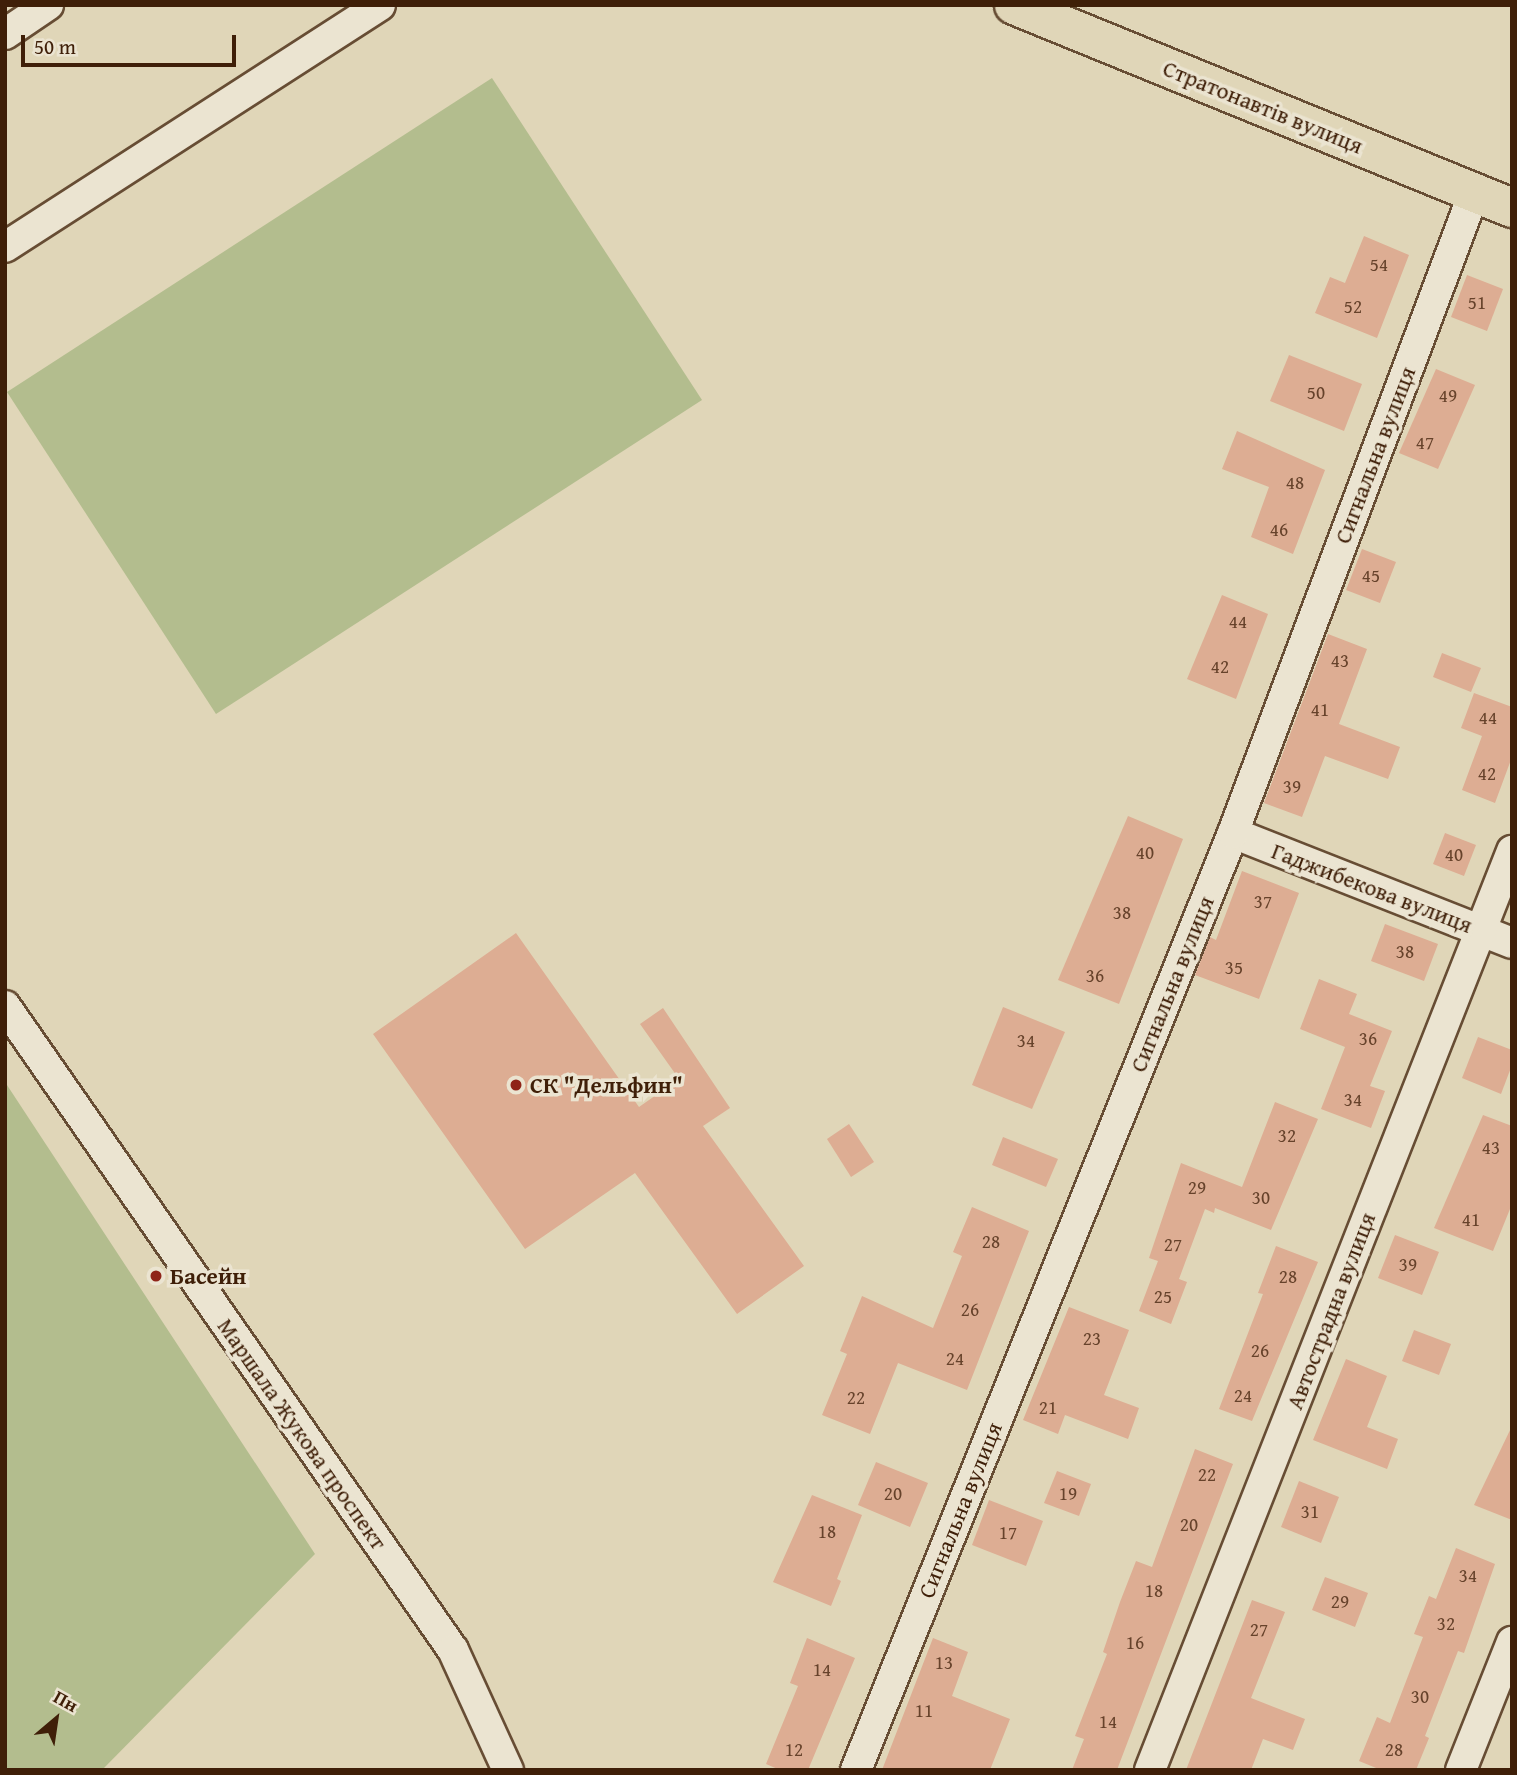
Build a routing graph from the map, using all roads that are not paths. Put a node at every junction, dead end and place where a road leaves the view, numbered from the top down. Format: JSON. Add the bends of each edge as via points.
{"nodes":[{"id":1,"x":48,"y":5,"type":"edge"},
{"id":2,"x":380,"y":5,"type":"edge"},
{"id":3,"x":1014,"y":5,"type":"edge"},
{"id":4,"x":5,"y":34,"type":"edge"},
{"id":5,"x":1474,"y":193,"type":"junction"},
{"id":6,"x":1512,"y":208,"type":"edge"},
{"id":7,"x":5,"y":247,"type":"edge"},
{"id":8,"x":1233,"y":832,"type":"junction"},
{"id":9,"x":1512,"y":851,"type":"edge"},
{"id":10,"x":1481,"y":930,"type":"junction"},
{"id":11,"x":1512,"y":943,"type":"edge"},
{"id":12,"x":5,"y":1006,"type":"edge"},
{"id":13,"x":1512,"y":1642,"type":"edge"},
{"id":14,"x":508,"y":1770,"type":"edge"},
{"id":15,"x":856,"y":1770,"type":"edge"},
{"id":16,"x":1150,"y":1770,"type":"edge"},
{"id":17,"x":1461,"y":1770,"type":"edge"}],
"edges":[{"from":1,"to":4,"type":"street"},
{"from":2,"to":7,"type":"street"},
{"from":3,"to":5,"type":"main road","name":"Стратонавтів вулиця"},
{"from":5,"to":6,"type":"main road","name":"Стратонавтів вулиця"},
{"from":5,"to":8,"type":"street","name":"Сигнальна вулиця"},
{"from":8,"to":10,"type":"street","name":"Гаджибекова вулиця"},
{"from":8,"to":15,"type":"street","name":"Сигнальна вулиця"},
{"from":9,"to":10,"type":"street","name":"Автострадна вулиця"},
{"from":10,"to":11,"type":"street","name":"Гаджибекова вулиця"},
{"from":10,"to":16,"type":"street","name":"Автострадна вулиця"},
{"from":12,"to":14,"type":"street","name":"Маршала Жукова проспект","via":[[453,1650]]},
{"from":13,"to":17,"type":"street"}]}
